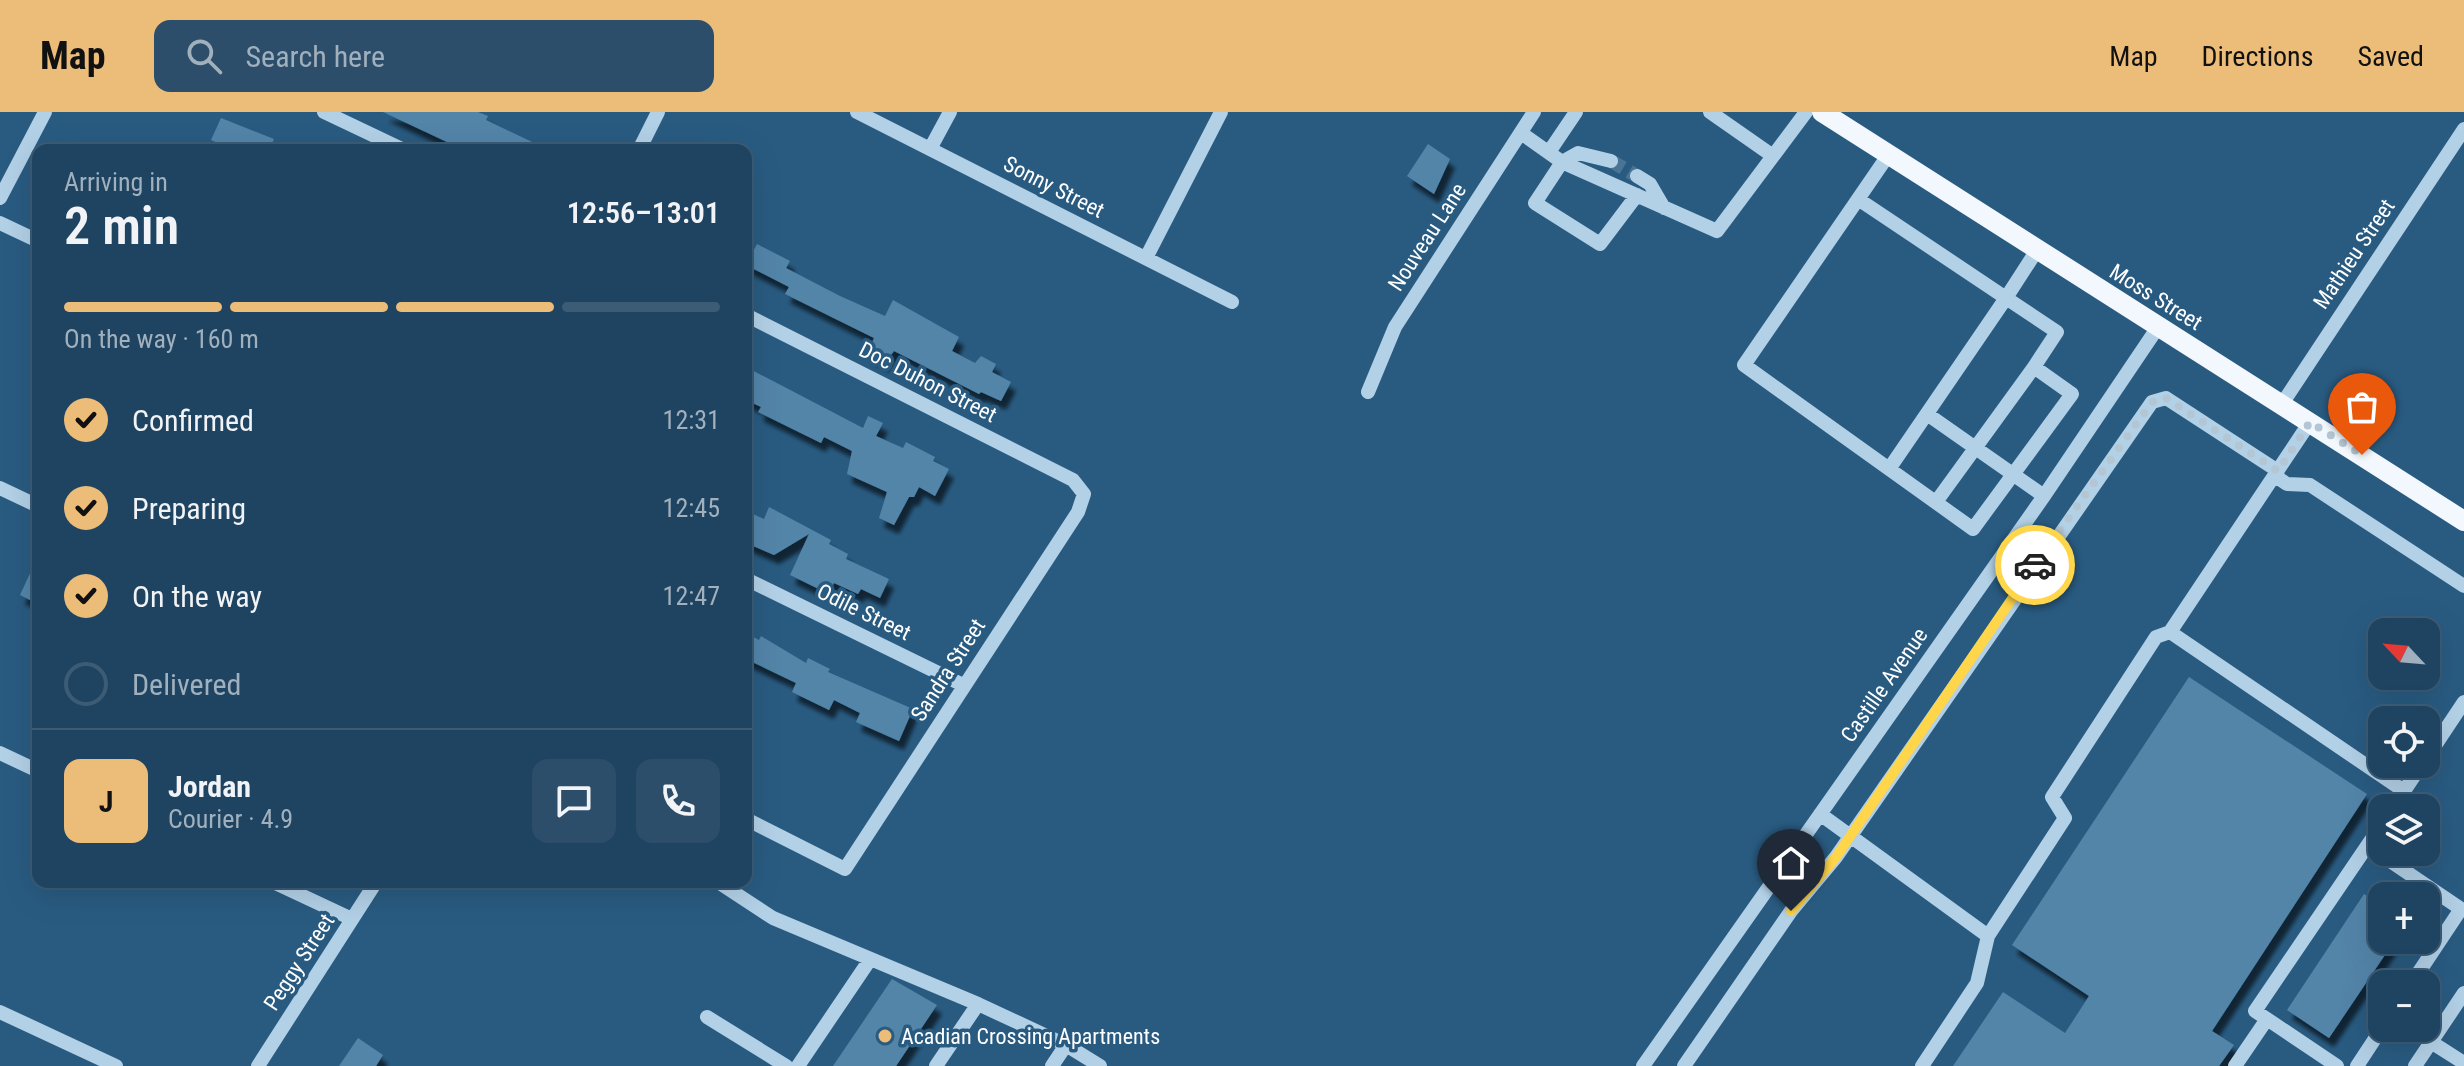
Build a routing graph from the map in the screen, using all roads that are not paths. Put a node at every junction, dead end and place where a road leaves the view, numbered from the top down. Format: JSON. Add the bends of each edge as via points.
{"nodes":[{"id":1,"x":45,"y":112,"type":"edge"},
{"id":2,"x":324,"y":112,"type":"edge"},
{"id":3,"x":658,"y":112,"type":"edge"},
{"id":4,"x":857,"y":112,"type":"edge"},
{"id":5,"x":950,"y":112,"type":"edge"},
{"id":6,"x":1221,"y":112,"type":"edge"},
{"id":7,"x":1534,"y":112,"type":"edge"},
{"id":8,"x":1576,"y":112,"type":"edge"},
{"id":9,"x":1710,"y":112,"type":"edge"},
{"id":10,"x":1806,"y":112,"type":"edge"},
{"id":11,"x":1822,"y":112,"type":"edge"},
{"id":12,"x":2464,"y":129,"type":"edge"},
{"id":13,"x":1521,"y":133,"type":"junction"},
{"id":14,"x":391,"y":144,"type":"edge"},
{"id":15,"x":642,"y":144,"type":"edge"},
{"id":16,"x":930,"y":149,"type":"junction"},
{"id":17,"x":1549,"y":152,"type":"junction"},
{"id":18,"x":1889,"y":154,"type":"junction"},
{"id":19,"x":1773,"y":156,"type":"junction"},
{"id":20,"x":1611,"y":161,"type":"tunnel mouth"},
{"id":21,"x":1562,"y":162,"type":"junction"},
{"id":22,"x":1637,"y":176,"type":"tunnel mouth"},
{"id":23,"x":1637,"y":195,"type":"junction"},
{"id":24,"x":0,"y":198,"type":"edge"},
{"id":25,"x":1858,"y":199,"type":"junction"},
{"id":26,"x":1664,"y":208,"type":"junction"},
{"id":27,"x":0,"y":223,"type":"edge"},
{"id":28,"x":32,"y":238,"type":"edge"},
{"id":29,"x":2037,"y":250,"type":"junction"},
{"id":30,"x":1146,"y":258,"type":"junction"},
{"id":31,"x":2006,"y":298,"type":"junction"},
{"id":32,"x":1232,"y":302,"type":"dead end"},
{"id":33,"x":752,"y":318,"type":"edge"},
{"id":34,"x":2158,"y":327,"type":"junction"},
{"id":35,"x":2034,"y":367,"type":"junction"},
{"id":36,"x":1368,"y":392,"type":"dead end"},
{"id":37,"x":2282,"y":404,"type":"junction"},
{"id":38,"x":1927,"y":414,"type":"junction"},
{"id":39,"x":2310,"y":422,"type":"junction"},
{"id":40,"x":1976,"y":448,"type":"junction"},
{"id":41,"x":1889,"y":469,"type":"junction"},
{"id":42,"x":2014,"y":473,"type":"junction"},
{"id":43,"x":2276,"y":473,"type":"junction"},
{"id":44,"x":0,"y":488,"type":"edge"},
{"id":45,"x":1084,"y":494,"type":"joint"},
{"id":46,"x":2044,"y":496,"type":"junction"},
{"id":47,"x":1936,"y":502,"type":"junction"},
{"id":48,"x":32,"y":503,"type":"edge"},
{"id":49,"x":2464,"y":521,"type":"edge"},
{"id":50,"x":752,"y":582,"type":"edge"},
{"id":51,"x":2464,"y":586,"type":"edge"},
{"id":52,"x":2170,"y":632,"type":"junction"},
{"id":53,"x":963,"y":685,"type":"junction"},
{"id":54,"x":2464,"y":702,"type":"edge"},
{"id":55,"x":2440,"y":738,"type":"edge"},
{"id":56,"x":0,"y":753,"type":"edge"},
{"id":57,"x":32,"y":768,"type":"edge"},
{"id":58,"x":2413,"y":778,"type":"edge"},
{"id":59,"x":2404,"y":791,"type":"junction"},
{"id":60,"x":2402,"y":794,"type":"edge"},
{"id":61,"x":1820,"y":814,"type":"junction"},
{"id":62,"x":752,"y":822,"type":"edge"},
{"id":63,"x":1851,"y":835,"type":"junction"},
{"id":64,"x":2368,"y":846,"type":"edge"},
{"id":65,"x":2398,"y":866,"type":"edge"},
{"id":66,"x":286,"y":888,"type":"edge"},
{"id":67,"x":372,"y":888,"type":"edge"},
{"id":68,"x":727,"y":888,"type":"edge"},
{"id":69,"x":352,"y":919,"type":"junction"},
{"id":70,"x":1988,"y":936,"type":"junction"},
{"id":71,"x":869,"y":961,"type":"junction"},
{"id":72,"x":2420,"y":970,"type":"edge"},
{"id":73,"x":2464,"y":993,"type":"edge"},
{"id":74,"x":978,"y":1004,"type":"junction"},
{"id":75,"x":0,"y":1012,"type":"edge"},
{"id":76,"x":707,"y":1017,"type":"dead end"},
{"id":77,"x":2267,"y":1019,"type":"junction"},
{"id":78,"x":2440,"y":1029,"type":"edge"},
{"id":79,"x":2373,"y":1042,"type":"edge"},
{"id":80,"x":2431,"y":1042,"type":"joint"},
{"id":81,"x":1066,"y":1045,"type":"junction"},
{"id":82,"x":2464,"y":1063,"type":"edge"},
{"id":83,"x":116,"y":1066,"type":"edge"},
{"id":84,"x":258,"y":1066,"type":"edge"},
{"id":85,"x":786,"y":1066,"type":"edge"},
{"id":86,"x":798,"y":1066,"type":"edge"},
{"id":87,"x":936,"y":1066,"type":"edge"},
{"id":88,"x":1052,"y":1066,"type":"edge"},
{"id":89,"x":1100,"y":1066,"type":"edge"},
{"id":90,"x":1643,"y":1066,"type":"edge"},
{"id":91,"x":1684,"y":1066,"type":"edge"},
{"id":92,"x":1922,"y":1066,"type":"edge"},
{"id":93,"x":2236,"y":1066,"type":"edge"},
{"id":94,"x":2337,"y":1066,"type":"edge"},
{"id":95,"x":2357,"y":1066,"type":"edge"},
{"id":96,"x":2415,"y":1066,"type":"edge"}],
"edges":[{"from":1,"to":24,"type":"street"},
{"from":2,"to":14,"type":"street"},
{"from":3,"to":15,"type":"street"},
{"from":4,"to":16,"type":"street","name":"Sonny Street"},
{"from":5,"to":16,"type":"street"},
{"from":6,"to":30,"type":"street"},
{"from":7,"to":13,"type":"street","name":"Nouveau Lane"},
{"from":8,"to":17,"type":"street"},
{"from":9,"to":19,"type":"street"},
{"from":10,"to":19,"type":"street"},
{"from":11,"to":18,"type":"main road","name":"Moss Street"},
{"from":12,"to":37,"type":"street","name":"Mathieu Street"},
{"from":13,"to":17,"type":"street"},
{"from":13,"to":36,"type":"street","name":"Nouveau Lane","via":[[1395,327]]},
{"from":16,"to":30,"type":"street","name":"Sonny Street"},
{"from":17,"to":21,"type":"street"},
{"from":18,"to":25,"type":"street"},
{"from":18,"to":29,"type":"main road","name":"Moss Street"},
{"from":19,"to":26,"type":"street","via":[[1717,231]]},
{"from":20,"to":21,"type":"street","via":[[1578,153]]},
{"from":21,"to":23,"type":"street"},
{"from":21,"to":23,"type":"street","via":[[1535,203],[1600,244]]},
{"from":22,"to":26,"type":"street","via":[[1650,184]]},
{"from":23,"to":26,"type":"street"},
{"from":25,"to":31,"type":"street"},
{"from":25,"to":41,"type":"street","via":[[1744,365]]},
{"from":27,"to":28,"type":"street"},
{"from":29,"to":31,"type":"street"},
{"from":29,"to":34,"type":"main road","name":"Moss Street"},
{"from":30,"to":32,"type":"street","name":"Sonny Street"},
{"from":31,"to":35,"type":"street","via":[[2057,332]]},
{"from":31,"to":38,"type":"street"},
{"from":33,"to":45,"type":"street","name":"Doc Duhon Street","via":[[1073,480]]},
{"from":34,"to":37,"type":"main road","name":"Moss Street"},
{"from":34,"to":46,"type":"street","name":"Castille Avenue"},
{"from":35,"to":40,"type":"street"},
{"from":35,"to":42,"type":"street","via":[[2072,394]]},
{"from":37,"to":39,"type":"main road","name":"Moss Street"},
{"from":38,"to":40,"type":"street"},
{"from":38,"to":41,"type":"street"},
{"from":39,"to":43,"type":"street"},
{"from":39,"to":49,"type":"main road","name":"Moss Street"},
{"from":40,"to":42,"type":"street"},
{"from":40,"to":47,"type":"street"},
{"from":41,"to":47,"type":"street"},
{"from":42,"to":46,"type":"street"},
{"from":42,"to":47,"type":"street","via":[[1973,529]]},
{"from":43,"to":51,"type":"street","via":[[2287,484],[2310,485]]},
{"from":43,"to":52,"type":"street"},
{"from":43,"to":63,"type":"street","via":[[2166,398],[2152,402]]},
{"from":44,"to":48,"type":"street"},
{"from":45,"to":53,"type":"street","name":"Sandra Street","via":[[1078,512]]},
{"from":46,"to":61,"type":"street","name":"Castille Avenue"},
{"from":50,"to":53,"type":"street","name":"Odile Street"},
{"from":52,"to":59,"type":"street"},
{"from":52,"to":70,"type":"street","via":[[2156,637],[2052,797],[2065,818]]},
{"from":53,"to":62,"type":"street","name":"Sandra Street","via":[[845,869]]},
{"from":54,"to":55,"type":"street"},
{"from":56,"to":57,"type":"street"},
{"from":58,"to":59,"type":"street"},
{"from":59,"to":60,"type":"street"},
{"from":61,"to":63,"type":"street"},
{"from":61,"to":90,"type":"street","name":"Castille Avenue"},
{"from":63,"to":70,"type":"street"},
{"from":63,"to":91,"type":"street","via":[[1791,911]]},
{"from":64,"to":77,"type":"street","via":[[2255,1011]]},
{"from":65,"to":72,"type":"street","via":[[2461,909]]},
{"from":66,"to":69,"type":"street"},
{"from":67,"to":69,"type":"street","name":"Peggy Street"},
{"from":68,"to":71,"type":"street","via":[[773,918]]},
{"from":69,"to":84,"type":"street","name":"Peggy Street"},
{"from":70,"to":92,"type":"street","via":[[1977,983]]},
{"from":71,"to":74,"type":"street"},
{"from":71,"to":86,"type":"street"},
{"from":73,"to":78,"type":"street"},
{"from":74,"to":81,"type":"street"},
{"from":74,"to":87,"type":"street"},
{"from":75,"to":83,"type":"street"},
{"from":76,"to":85,"type":"street"},
{"from":77,"to":93,"type":"street"},
{"from":77,"to":94,"type":"street"},
{"from":79,"to":95,"type":"street"},
{"from":80,"to":82,"type":"street"},
{"from":80,"to":96,"type":"street"},
{"from":81,"to":88,"type":"street"},
{"from":81,"to":89,"type":"street"}]}
